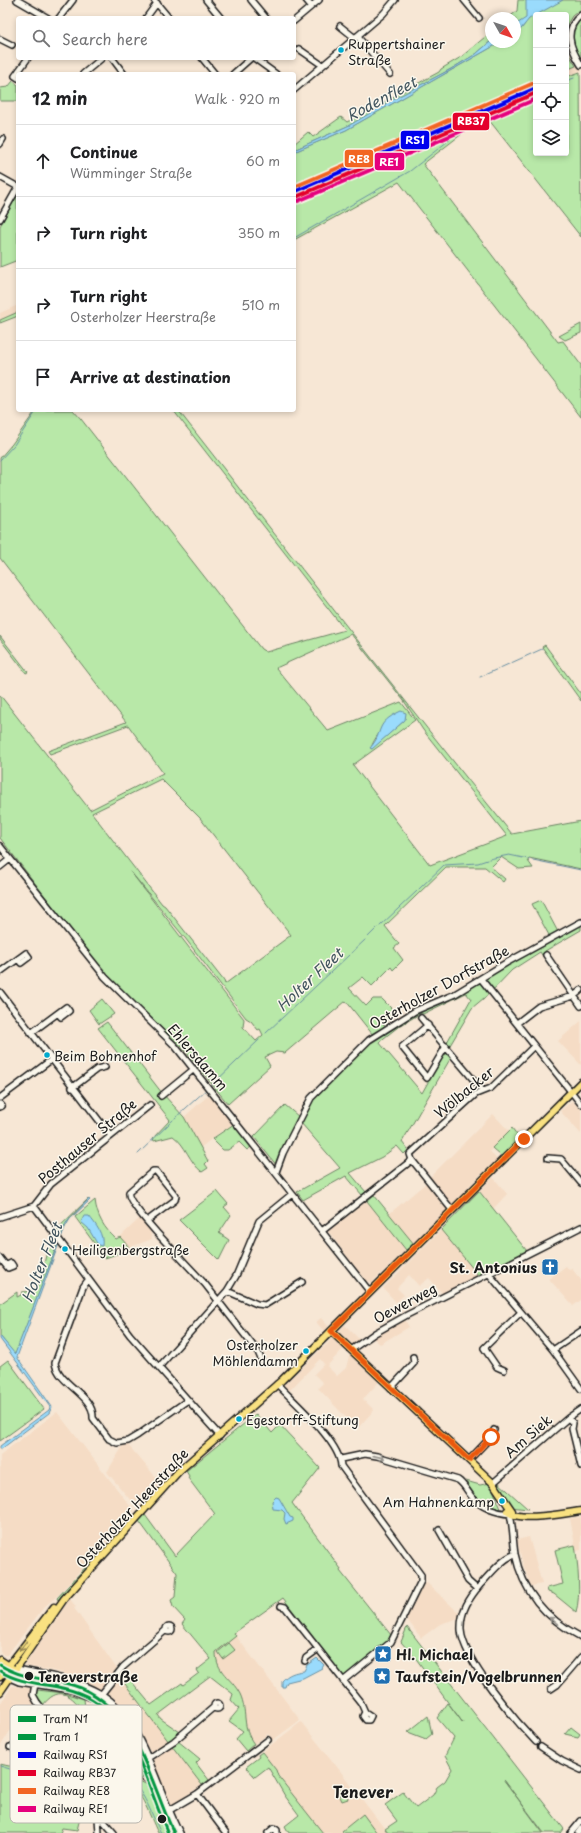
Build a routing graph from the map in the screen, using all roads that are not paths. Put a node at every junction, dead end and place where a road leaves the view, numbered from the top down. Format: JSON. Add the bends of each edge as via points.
{"nodes":[{"id":1,"x":17,"y":0,"type":"edge"},
{"id":2,"x":73,"y":0,"type":"edge"},
{"id":3,"x":206,"y":0,"type":"edge"},
{"id":4,"x":251,"y":0,"type":"edge"},
{"id":5,"x":306,"y":0,"type":"edge"},
{"id":6,"x":319,"y":0,"type":"edge"},
{"id":7,"x":395,"y":0,"type":"edge"},
{"id":8,"x":464,"y":0,"type":"edge"},
{"id":9,"x":156,"y":2,"type":"edge"},
{"id":10,"x":311,"y":6,"type":"junction"},
{"id":11,"x":581,"y":15,"type":"edge"},
{"id":12,"x":45,"y":16,"type":"edge"},
{"id":13,"x":61,"y":16,"type":"edge"},
{"id":14,"x":147,"y":16,"type":"edge"},
{"id":15,"x":167,"y":16,"type":"edge"},
{"id":16,"x":219,"y":16,"type":"edge"},
{"id":17,"x":264,"y":16,"type":"edge"},
{"id":18,"x":479,"y":18,"type":"dead end"},
{"id":19,"x":296,"y":19,"type":"edge"},
{"id":20,"x":340,"y":26,"type":"dead end"},
{"id":21,"x":356,"y":37,"type":"junction"},
{"id":22,"x":0,"y":39,"type":"edge"},
{"id":23,"x":12,"y":44,"type":"dead end"},
{"id":24,"x":299,"y":49,"type":"dead end"},
{"id":25,"x":27,"y":60,"type":"edge"},
{"id":26,"x":100,"y":60,"type":"edge"},
{"id":27,"x":114,"y":60,"type":"edge"},
{"id":28,"x":204,"y":60,"type":"edge"},
{"id":29,"x":250,"y":60,"type":"edge"},
{"id":30,"x":256,"y":60,"type":"edge"},
{"id":31,"x":322,"y":65,"type":"junction"},
{"id":32,"x":581,"y":65,"type":"edge"},
{"id":33,"x":19,"y":72,"type":"edge"},
{"id":34,"x":85,"y":72,"type":"edge"},
{"id":35,"x":122,"y":72,"type":"edge"},
{"id":36,"x":213,"y":72,"type":"edge"},
{"id":37,"x":236,"y":72,"type":"edge"},
{"id":38,"x":273,"y":72,"type":"edge"},
{"id":39,"x":390,"y":74,"type":"dead end"},
{"id":40,"x":296,"y":88,"type":"edge"},
{"id":41,"x":3,"y":139,"type":"dead end"},
{"id":42,"x":0,"y":144,"type":"edge"},
{"id":43,"x":0,"y":176,"type":"edge"},
{"id":44,"x":16,"y":186,"type":"edge"},
{"id":45,"x":16,"y":191,"type":"edge"},
{"id":46,"x":0,"y":219,"type":"edge"},
{"id":47,"x":0,"y":846,"type":"edge"},
{"id":48,"x":10,"y":859,"type":"junction"},
{"id":49,"x":0,"y":867,"type":"edge"},
{"id":50,"x":581,"y":922,"type":"edge"},
{"id":51,"x":546,"y":955,"type":"dead end"},
{"id":52,"x":18,"y":959,"type":"dead end"},
{"id":53,"x":0,"y":972,"type":"edge"},
{"id":54,"x":481,"y":979,"type":"junction"},
{"id":55,"x":581,"y":990,"type":"edge"},
{"id":56,"x":0,"y":992,"type":"edge"},
{"id":57,"x":574,"y":996,"type":"junction"},
{"id":58,"x":581,"y":1006,"type":"edge"},
{"id":59,"x":58,"y":1013,"type":"dead end"},
{"id":60,"x":421,"y":1018,"type":"dead end"},
{"id":61,"x":517,"y":1023,"type":"junction"},
{"id":62,"x":428,"y":1025,"type":"junction"},
{"id":63,"x":31,"y":1033,"type":"junction"},
{"id":64,"x":446,"y":1046,"type":"junction"},
{"id":65,"x":534,"y":1046,"type":"junction"},
{"id":66,"x":51,"y":1060,"type":"junction"},
{"id":67,"x":105,"y":1067,"type":"dead end"},
{"id":68,"x":194,"y":1069,"type":"junction"},
{"id":69,"x":581,"y":1082,"type":"edge"},
{"id":70,"x":72,"y":1088,"type":"junction"},
{"id":71,"x":483,"y":1091,"type":"junction"},
{"id":72,"x":571,"y":1092,"type":"junction"},
{"id":73,"x":162,"y":1096,"type":"dead end"},
{"id":74,"x":0,"y":1098,"type":"edge"},
{"id":75,"x":0,"y":1104,"type":"edge"},
{"id":76,"x":581,"y":1104,"type":"edge"},
{"id":77,"x":150,"y":1105,"type":"dead end"},
{"id":78,"x":0,"y":1107,"type":"edge"},
{"id":79,"x":111,"y":1136,"type":"junction"},
{"id":80,"x":411,"y":1158,"type":"junction"},
{"id":81,"x":548,"y":1158,"type":"dead end"},
{"id":82,"x":276,"y":1172,"type":"junction"},
{"id":83,"x":581,"y":1183,"type":"edge"},
{"id":84,"x":292,"y":1194,"type":"junction"},
{"id":85,"x":34,"y":1206,"type":"junction"},
{"id":86,"x":452,"y":1210,"type":"junction"},
{"id":87,"x":0,"y":1217,"type":"edge"},
{"id":88,"x":147,"y":1221,"type":"junction"},
{"id":89,"x":581,"y":1227,"type":"edge"},
{"id":90,"x":322,"y":1231,"type":"junction"},
{"id":91,"x":0,"y":1258,"type":"edge"},
{"id":92,"x":7,"y":1265,"type":"dead end"},
{"id":93,"x":490,"y":1274,"type":"junction"},
{"id":94,"x":88,"y":1280,"type":"junction"},
{"id":95,"x":302,"y":1282,"type":"dead end"},
{"id":96,"x":227,"y":1291,"type":"junction"},
{"id":97,"x":370,"y":1292,"type":"junction"},
{"id":98,"x":218,"y":1301,"type":"junction"},
{"id":99,"x":520,"y":1313,"type":"junction"},
{"id":100,"x":331,"y":1331,"type":"junction"},
{"id":101,"x":581,"y":1331,"type":"edge"},
{"id":102,"x":351,"y":1350,"type":"junction"},
{"id":103,"x":552,"y":1350,"type":"junction"},
{"id":104,"x":413,"y":1357,"type":"dead end"},
{"id":105,"x":261,"y":1359,"type":"dead end"},
{"id":106,"x":159,"y":1368,"type":"junction"},
{"id":107,"x":504,"y":1370,"type":"dead end"},
{"id":108,"x":277,"y":1384,"type":"junction"},
{"id":109,"x":391,"y":1388,"type":"junction"},
{"id":110,"x":581,"y":1389,"type":"edge"},
{"id":111,"x":188,"y":1400,"type":"junction"},
{"id":112,"x":581,"y":1409,"type":"edge"},
{"id":113,"x":568,"y":1418,"type":"junction"},
{"id":114,"x":494,"y":1430,"type":"dead end"},
{"id":115,"x":220,"y":1436,"type":"junction"},
{"id":116,"x":341,"y":1459,"type":"junction"},
{"id":117,"x":469,"y":1460,"type":"junction"},
{"id":118,"x":581,"y":1466,"type":"edge"},
{"id":119,"x":493,"y":1483,"type":"junction"},
{"id":120,"x":581,"y":1511,"type":"edge"},
{"id":121,"x":511,"y":1513,"type":"junction"},
{"id":122,"x":439,"y":1530,"type":"dead end"},
{"id":123,"x":515,"y":1554,"type":"junction"},
{"id":124,"x":477,"y":1589,"type":"junction"},
{"id":125,"x":64,"y":1599,"type":"junction"},
{"id":126,"x":281,"y":1606,"type":"dead end"},
{"id":127,"x":166,"y":1630,"type":"dead end"},
{"id":128,"x":581,"y":1637,"type":"edge"},
{"id":129,"x":318,"y":1650,"type":"junction"},
{"id":130,"x":581,"y":1657,"type":"edge"},
{"id":131,"x":0,"y":1660,"type":"edge"},
{"id":132,"x":305,"y":1661,"type":"dead end"},
{"id":133,"x":8,"y":1666,"type":"junction"},
{"id":134,"x":17,"y":1669,"type":"junction"},
{"id":135,"x":1,"y":1674,"type":"edge"},
{"id":136,"x":10,"y":1678,"type":"junction"},
{"id":137,"x":344,"y":1681,"type":"junction"},
{"id":138,"x":35,"y":1684,"type":"junction"},
{"id":139,"x":551,"y":1689,"type":"dead end"},
{"id":140,"x":0,"y":1692,"type":"edge"},
{"id":141,"x":101,"y":1694,"type":"junction"},
{"id":142,"x":97,"y":1700,"type":"junction"},
{"id":143,"x":40,"y":1705,"type":"edge"},
{"id":144,"x":109,"y":1705,"type":"edge"},
{"id":145,"x":113,"y":1705,"type":"edge"},
{"id":146,"x":214,"y":1707,"type":"dead end"},
{"id":147,"x":365,"y":1712,"type":"dead end"},
{"id":148,"x":268,"y":1740,"type":"dead end"},
{"id":149,"x":536,"y":1742,"type":"dead end"},
{"id":150,"x":142,"y":1746,"type":"edge"},
{"id":151,"x":541,"y":1747,"type":"dead end"},
{"id":152,"x":148,"y":1758,"type":"junction"},
{"id":153,"x":581,"y":1770,"type":"edge"},
{"id":154,"x":197,"y":1794,"type":"junction"},
{"id":155,"x":168,"y":1811,"type":"junction"},
{"id":156,"x":581,"y":1821,"type":"edge"},
{"id":157,"x":105,"y":1823,"type":"edge"},
{"id":158,"x":581,"y":1829,"type":"edge"},
{"id":159,"x":277,"y":1831,"type":"edge"},
{"id":160,"x":114,"y":1833,"type":"edge"},
{"id":161,"x":180,"y":1833,"type":"edge"},
{"id":162,"x":226,"y":1833,"type":"edge"},
{"id":163,"x":268,"y":1833,"type":"edge"},
{"id":164,"x":571,"y":1833,"type":"edge"},
{"id":165,"x":578,"y":1833,"type":"edge"}],
"edges":[{"from":1,"to":12,"type":"street"},
{"from":2,"to":13,"type":"street"},
{"from":3,"to":16,"type":"street"},
{"from":4,"to":17,"type":"street"},
{"from":5,"to":10,"type":"street"},
{"from":6,"to":10,"type":"street"},
{"from":7,"to":21,"type":"street","via":[[389,9]]},
{"from":8,"to":18,"type":"street"},
{"from":9,"to":14,"type":"street"},
{"from":9,"to":15,"type":"street"},
{"from":10,"to":19,"type":"street"},
{"from":11,"to":32,"type":"street","via":[[572,25],[569,37]]},
{"from":20,"to":21,"type":"street"},
{"from":21,"to":31,"type":"street"},
{"from":21,"to":39,"type":"street"},
{"from":22,"to":23,"type":"street"},
{"from":24,"to":31,"type":"street"},
{"from":25,"to":33,"type":"street"},
{"from":26,"to":34,"type":"street"},
{"from":27,"to":35,"type":"street"},
{"from":28,"to":36,"type":"street"},
{"from":29,"to":37,"type":"street"},
{"from":30,"to":38,"type":"street"},
{"from":31,"to":40,"type":"street"},
{"from":41,"to":42,"type":"street"},
{"from":43,"to":44,"type":"street"},
{"from":45,"to":46,"type":"street"},
{"from":47,"to":48,"type":"street","name":"Ehlersdamm"},
{"from":48,"to":49,"type":"street"},
{"from":48,"to":68,"type":"street","name":"Ehlersdamm","via":[[104,977],[175,1046]]},
{"from":50,"to":54,"type":"street","name":"Osterholzer Dorfstraße"},
{"from":51,"to":57,"type":"street"},
{"from":52,"to":53,"type":"street"},
{"from":54,"to":61,"type":"street"},
{"from":54,"to":82,"type":"street","name":"Osterholzer Dorfstraße","via":[[455,994],[415,1011],[365,1043],[311,1098],[283,1152]]},
{"from":55,"to":57,"type":"street"},
{"from":56,"to":63,"type":"street"},
{"from":57,"to":58,"type":"street"},
{"from":57,"to":61,"type":"street","via":[[539,1006]]},
{"from":59,"to":63,"type":"street"},
{"from":60,"to":62,"type":"street"},
{"from":61,"to":65,"type":"street"},
{"from":62,"to":64,"type":"street"},
{"from":62,"to":64,"type":"street","via":[[402,1047],[427,1078]]},
{"from":63,"to":66,"type":"street"},
{"from":64,"to":71,"type":"street"},
{"from":65,"to":71,"type":"street","name":"Wölbacker","via":[[491,1088]]},
{"from":65,"to":72,"type":"street"},
{"from":66,"to":70,"type":"street"},
{"from":66,"to":74,"type":"street"},
{"from":67,"to":70,"type":"street","via":[[97,1069]]},
{"from":68,"to":73,"type":"street"},
{"from":68,"to":82,"type":"street","name":"Ehlersdamm"},
{"from":69,"to":72,"type":"main road","name":"Osterholzer Heerstraße"},
{"from":70,"to":79,"type":"street"},
{"from":71,"to":80,"type":"street","name":"Wölbacker","via":[[412,1152]]},
{"from":72,"to":76,"type":"street"},
{"from":72,"to":86,"type":"main road","name":"Osterholzer Heerstraße"},
{"from":75,"to":78,"type":"street"},
{"from":77,"to":79,"type":"street","name":"Posthauser Straße"},
{"from":79,"to":85,"type":"street","name":"Posthauser Straße","via":[[51,1184]]},
{"from":80,"to":86,"type":"street"},
{"from":80,"to":90,"type":"street","name":"Wölbacker"},
{"from":81,"to":83,"type":"street","via":[[561,1159]]},
{"from":82,"to":84,"type":"street","name":"Ehlersdamm"},
{"from":84,"to":90,"type":"street","name":"Ehlersdamm"},
{"from":84,"to":96,"type":"street","via":[[260,1220]]},
{"from":85,"to":87,"type":"street"},
{"from":85,"to":94,"type":"street"},
{"from":86,"to":97,"type":"main road","name":"Osterholzer Heerstraße"},
{"from":88,"to":88,"type":"street","via":[[128,1195],[156,1171],[176,1196],[175,1200]]},
{"from":88,"to":98,"type":"street"},
{"from":89,"to":93,"type":"street","name":"Oewerweg"},
{"from":90,"to":97,"type":"street","name":"Ehlersdamm"},
{"from":91,"to":92,"type":"street"},
{"from":93,"to":99,"type":"street"},
{"from":93,"to":102,"type":"street","name":"Oewerweg","via":[[401,1318]]},
{"from":94,"to":106,"type":"street"},
{"from":94,"to":111,"type":"street","via":[[79,1298],[56,1368],[71,1388],[77,1389],[93,1412],[93,1418],[109,1439],[117,1443],[132,1439]]},
{"from":95,"to":96,"type":"street","via":[[265,1305]]},
{"from":96,"to":98,"type":"street"},
{"from":97,"to":100,"type":"main road","name":"Osterholzer Heerstraße"},
{"from":98,"to":105,"type":"street"},
{"from":98,"to":106,"type":"street"},
{"from":99,"to":103,"type":"street"},
{"from":99,"to":107,"type":"street","via":[[484,1348],[498,1367]]},
{"from":100,"to":102,"type":"main road"},
{"from":100,"to":108,"type":"main road","name":"Osterholzer Heerstraße"},
{"from":101,"to":103,"type":"street"},
{"from":102,"to":109,"type":"main road"},
{"from":103,"to":110,"type":"street"},
{"from":104,"to":109,"type":"street","via":[[414,1363]]},
{"from":106,"to":111,"type":"street"},
{"from":108,"to":115,"type":"main road","name":"Osterholzer Heerstraße"},
{"from":108,"to":116,"type":"street","via":[[332,1442]]},
{"from":109,"to":117,"type":"main road"},
{"from":111,"to":115,"type":"street"},
{"from":112,"to":113,"type":"street","name":"Am Siek"},
{"from":113,"to":118,"type":"street","via":[[573,1422],[572,1430]]},
{"from":113,"to":119,"type":"street","name":"Am Siek"},
{"from":114,"to":117,"type":"street","via":[[491,1437]]},
{"from":115,"to":125,"type":"main road","name":"Osterholzer Heerstraße","via":[[179,1471]]},
{"from":116,"to":121,"type":"street","one_way":true,"via":[[365,1454],[377,1456],[458,1480],[477,1502],[494,1511]]},
{"from":116,"to":137,"type":"street","via":[[342,1466],[421,1574],[421,1581],[391,1642]]},
{"from":117,"to":119,"type":"main road"},
{"from":119,"to":121,"type":"main road","via":[[501,1494],[503,1504]]},
{"from":120,"to":121,"type":"main road","via":[[529,1517]]},
{"from":121,"to":123,"type":"street"},
{"from":122,"to":124,"type":"street","via":[[468,1581]]},
{"from":123,"to":124,"type":"street","via":[[502,1562]]},
{"from":128,"to":123,"type":"street","one_way":true,"via":[[547,1615],[533,1598],[522,1580]]},
{"from":124,"to":149,"type":"street","via":[[470,1597],[462,1615],[461,1631],[464,1643],[474,1663],[502,1702]]},
{"from":125,"to":133,"type":"main road","name":"Osterholzer Heerstraße","one_way":true,"via":[[49,1612]]},
{"from":125,"to":134,"type":"main road","name":"Osterholzer Heerstraße"},
{"from":126,"to":129,"type":"street"},
{"from":127,"to":141,"type":"street","via":[[123,1667]]},
{"from":129,"to":132,"type":"street"},
{"from":129,"to":137,"type":"street"},
{"from":130,"to":139,"type":"street"},
{"from":131,"to":133,"type":"main road"},
{"from":133,"to":134,"type":"main road"},
{"from":133,"to":135,"type":"main road","name":"Osterholzer Heerstraße"},
{"from":134,"to":136,"type":"main road","name":"Osterholzer Heerstraße"},
{"from":134,"to":141,"type":"street","via":[[64,1679]]},
{"from":135,"to":136,"type":"main road"},
{"from":136,"to":138,"type":"street"},
{"from":136,"to":140,"type":"main road","name":"Osterholzer Heerstraße"},
{"from":137,"to":147,"type":"street"},
{"from":138,"to":142,"type":"street","via":[[72,1690]]},
{"from":138,"to":143,"type":"street","via":[[33,1695]]},
{"from":141,"to":142,"type":"street"},
{"from":141,"to":145,"type":"street"},
{"from":142,"to":144,"type":"street"},
{"from":146,"to":152,"type":"street","via":[[174,1742]]},
{"from":148,"to":154,"type":"street"},
{"from":150,"to":152,"type":"street"},
{"from":151,"to":153,"type":"street"},
{"from":152,"to":155,"type":"street"},
{"from":154,"to":155,"type":"street"},
{"from":154,"to":162,"type":"street"},
{"from":155,"to":161,"type":"street"},
{"from":156,"to":164,"type":"street"},
{"from":157,"to":160,"type":"street"},
{"from":158,"to":165,"type":"street"},
{"from":159,"to":163,"type":"street","via":[[274,1828]]}]}
